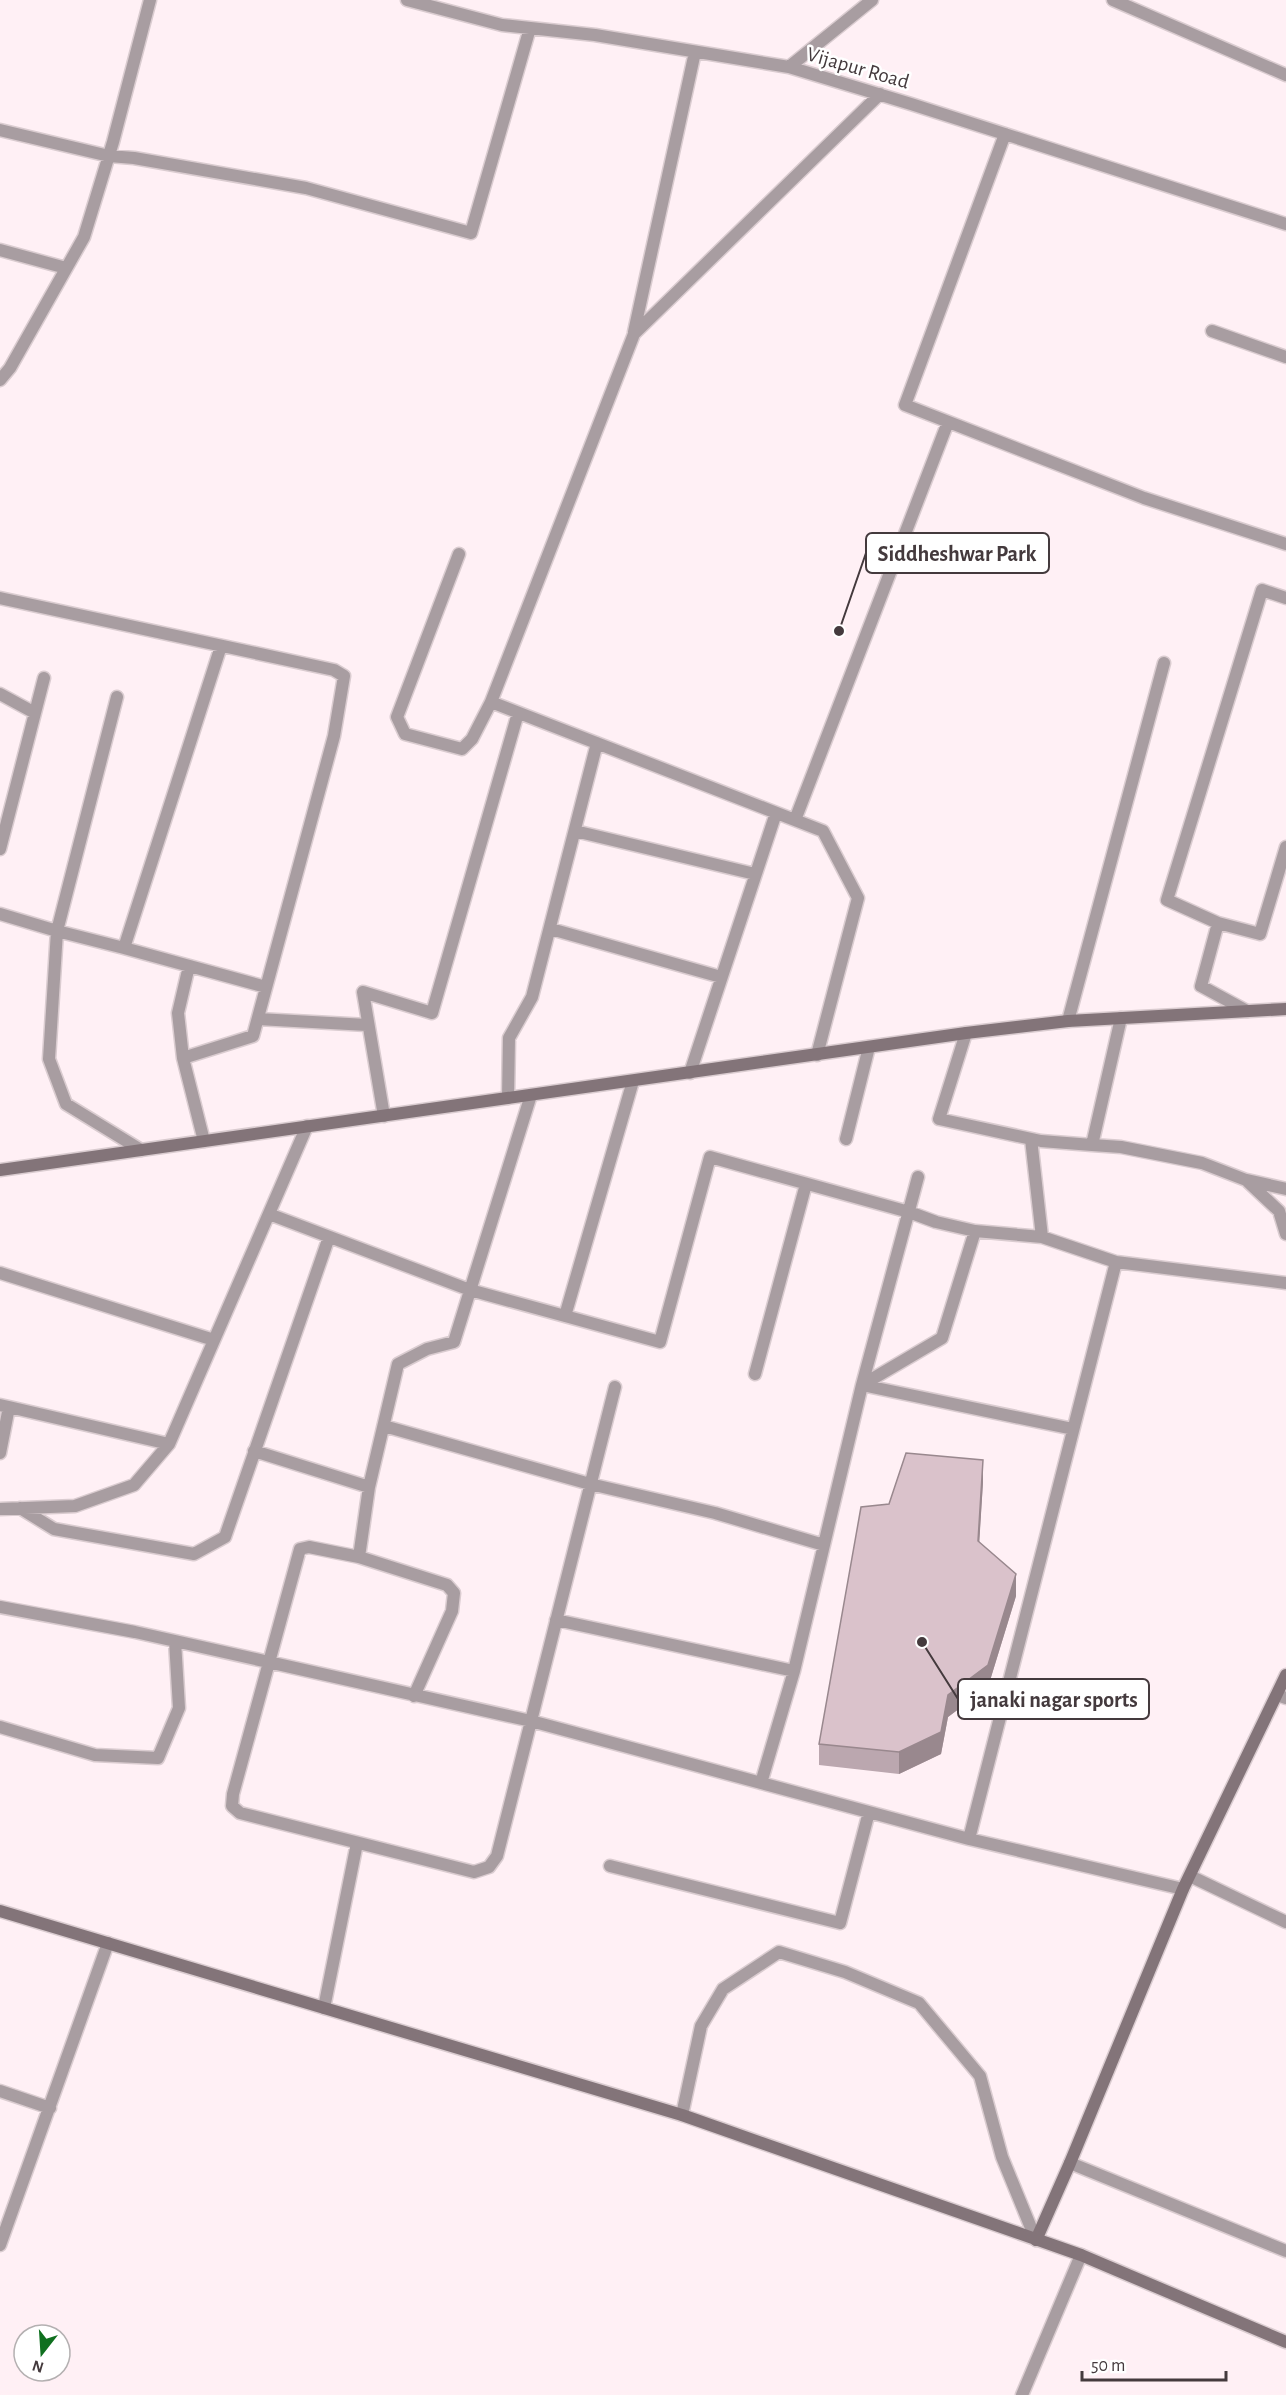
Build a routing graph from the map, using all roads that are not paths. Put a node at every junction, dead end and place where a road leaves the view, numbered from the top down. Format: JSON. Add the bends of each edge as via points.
{"nodes":[{"id":1,"x":150,"y":0,"type":"edge"},
{"id":2,"x":407,"y":0,"type":"edge"},
{"id":3,"x":1113,"y":0,"type":"edge"},
{"id":4,"x":868,"y":1,"type":"edge"},
{"id":5,"x":530,"y":28,"type":"junction"},
{"id":6,"x":695,"y":52,"type":"junction"},
{"id":7,"x":789,"y":68,"type":"junction"},
{"id":8,"x":1286,"y":74,"type":"edge"},
{"id":9,"x":880,"y":94,"type":"junction"},
{"id":10,"x":0,"y":130,"type":"edge"},
{"id":11,"x":1005,"y":134,"type":"junction"},
{"id":12,"x":109,"y":156,"type":"junction"},
{"id":13,"x":1286,"y":224,"type":"edge"},
{"id":14,"x":0,"y":250,"type":"edge"},
{"id":15,"x":66,"y":268,"type":"junction"},
{"id":16,"x":1212,"y":330,"type":"dead end"},
{"id":17,"x":634,"y":334,"type":"junction"},
{"id":18,"x":1286,"y":357,"type":"edge"},
{"id":19,"x":0,"y":381,"type":"edge"},
{"id":20,"x":948,"y":422,"type":"junction"},
{"id":21,"x":1286,"y":544,"type":"edge"},
{"id":22,"x":459,"y":554,"type":"dead end"},
{"id":23,"x":0,"y":598,"type":"edge"},
{"id":24,"x":1286,"y":598,"type":"edge"},
{"id":25,"x":221,"y":646,"type":"junction"},
{"id":26,"x":1164,"y":663,"type":"dead end"},
{"id":27,"x":44,"y":678,"type":"dead end"},
{"id":28,"x":0,"y":694,"type":"edge"},
{"id":29,"x":117,"y":697,"type":"dead end"},
{"id":30,"x":490,"y":702,"type":"junction"},
{"id":31,"x":35,"y":712,"type":"junction"},
{"id":32,"x":518,"y":713,"type":"junction"},
{"id":33,"x":597,"y":743,"type":"junction"},
{"id":34,"x":776,"y":813,"type":"junction"},
{"id":35,"x":795,"y":820,"type":"junction"},
{"id":36,"x":575,"y":831,"type":"junction"},
{"id":37,"x":1286,"y":847,"type":"edge"},
{"id":38,"x":0,"y":849,"type":"edge"},
{"id":39,"x":755,"y":874,"type":"junction"},
{"id":40,"x":0,"y":914,"type":"edge"},
{"id":41,"x":1218,"y":923,"type":"junction"},
{"id":42,"x":550,"y":929,"type":"junction"},
{"id":43,"x":57,"y":931,"type":"junction"},
{"id":44,"x":124,"y":948,"type":"junction"},
{"id":45,"x":189,"y":966,"type":"junction"},
{"id":46,"x":721,"y":977,"type":"junction"},
{"id":47,"x":266,"y":987,"type":"junction"},
{"id":48,"x":1286,"y":1009,"type":"edge"},
{"id":49,"x":1247,"y":1011,"type":"junction"},
{"id":50,"x":1121,"y":1018,"type":"junction"},
{"id":51,"x":258,"y":1019,"type":"junction"},
{"id":52,"x":1068,"y":1021,"type":"junction"},
{"id":53,"x":368,"y":1025,"type":"junction"},
{"id":54,"x":966,"y":1034,"type":"junction"},
{"id":55,"x":869,"y":1047,"type":"junction"},
{"id":56,"x":816,"y":1055,"type":"junction"},
{"id":57,"x":183,"y":1058,"type":"junction"},
{"id":58,"x":690,"y":1073,"type":"junction"},
{"id":59,"x":633,"y":1081,"type":"junction"},
{"id":60,"x":531,"y":1095,"type":"junction"},
{"id":61,"x":508,"y":1098,"type":"junction"},
{"id":62,"x":384,"y":1116,"type":"junction"},
{"id":63,"x":307,"y":1126,"type":"junction"},
{"id":64,"x":846,"y":1139,"type":"dead end"},
{"id":65,"x":1031,"y":1139,"type":"junction"},
{"id":66,"x":204,"y":1141,"type":"junction"},
{"id":67,"x":1092,"y":1145,"type":"junction"},
{"id":68,"x":141,"y":1150,"type":"junction"},
{"id":69,"x":0,"y":1170,"type":"edge"},
{"id":70,"x":918,"y":1176,"type":"dead end"},
{"id":71,"x":1246,"y":1180,"type":"junction"},
{"id":72,"x":806,"y":1184,"type":"junction"},
{"id":73,"x":1286,"y":1189,"type":"edge"},
{"id":74,"x":909,"y":1212,"type":"junction"},
{"id":75,"x":269,"y":1214,"type":"junction"},
{"id":76,"x":975,"y":1231,"type":"junction"},
{"id":77,"x":1286,"y":1234,"type":"edge"},
{"id":78,"x":329,"y":1237,"type":"junction"},
{"id":79,"x":1042,"y":1237,"type":"junction"},
{"id":80,"x":1116,"y":1262,"type":"junction"},
{"id":81,"x":0,"y":1273,"type":"edge"},
{"id":82,"x":1286,"y":1283,"type":"edge"},
{"id":83,"x":470,"y":1290,"type":"junction"},
{"id":84,"x":565,"y":1316,"type":"junction"},
{"id":85,"x":214,"y":1340,"type":"junction"},
{"id":86,"x":755,"y":1374,"type":"dead end"},
{"id":87,"x":862,"y":1384,"type":"junction"},
{"id":88,"x":615,"y":1387,"type":"dead end"},
{"id":89,"x":5,"y":1406,"type":"edge"},
{"id":90,"x":384,"y":1426,"type":"junction"},
{"id":91,"x":1073,"y":1430,"type":"junction"},
{"id":92,"x":169,"y":1444,"type":"junction"},
{"id":93,"x":255,"y":1451,"type":"junction"},
{"id":94,"x":0,"y":1453,"type":"edge"},
{"id":95,"x":590,"y":1484,"type":"junction"},
{"id":96,"x":369,"y":1487,"type":"junction"},
{"id":97,"x":20,"y":1508,"type":"junction"},
{"id":98,"x":0,"y":1509,"type":"edge"},
{"id":99,"x":824,"y":1545,"type":"junction"},
{"id":100,"x":359,"y":1557,"type":"junction"},
{"id":101,"x":0,"y":1607,"type":"edge"},
{"id":102,"x":556,"y":1620,"type":"junction"},
{"id":103,"x":175,"y":1641,"type":"junction"},
{"id":104,"x":268,"y":1662,"type":"junction"},
{"id":105,"x":794,"y":1671,"type":"junction"},
{"id":106,"x":1286,"y":1675,"type":"edge"},
{"id":107,"x":414,"y":1696,"type":"junction"},
{"id":108,"x":1281,"y":1696,"type":"edge"},
{"id":109,"x":531,"y":1721,"type":"junction"},
{"id":110,"x":0,"y":1727,"type":"edge"},
{"id":111,"x":761,"y":1783,"type":"junction"},
{"id":112,"x":869,"y":1812,"type":"junction"},
{"id":113,"x":969,"y":1839,"type":"junction"},
{"id":114,"x":357,"y":1842,"type":"junction"},
{"id":115,"x":610,"y":1866,"type":"dead end"},
{"id":116,"x":1190,"y":1875,"type":"junction"},
{"id":117,"x":1183,"y":1889,"type":"junction"},
{"id":118,"x":0,"y":1911,"type":"edge"},
{"id":119,"x":1286,"y":1922,"type":"edge"},
{"id":120,"x":108,"y":1943,"type":"junction"},
{"id":121,"x":324,"y":2008,"type":"junction"},
{"id":122,"x":0,"y":2091,"type":"edge"},
{"id":123,"x":50,"y":2108,"type":"junction"},
{"id":124,"x":682,"y":2115,"type":"junction"},
{"id":125,"x":1070,"y":2163,"type":"junction"},
{"id":126,"x":1036,"y":2240,"type":"junction"},
{"id":127,"x":0,"y":2244,"type":"edge"},
{"id":128,"x":1286,"y":2251,"type":"edge"},
{"id":129,"x":1081,"y":2255,"type":"junction"},
{"id":130,"x":1286,"y":2342,"type":"edge"},
{"id":131,"x":1022,"y":2395,"type":"edge"}],
"edges":[{"from":1,"to":12,"type":"street"},
{"from":2,"to":5,"type":"street","name":"Vijapur Road","via":[[502,25]]},
{"from":3,"to":8,"type":"street"},
{"from":4,"to":7,"type":"street"},
{"from":5,"to":6,"type":"street","name":"Vijapur Road"},
{"from":5,"to":12,"type":"street","via":[[471,233],[306,188]]},
{"from":6,"to":7,"type":"street","name":"Vijapur Road"},
{"from":6,"to":17,"type":"street"},
{"from":7,"to":9,"type":"street","name":"Vijapur Road"},
{"from":9,"to":11,"type":"street","name":"Vijapur Road"},
{"from":9,"to":17,"type":"street"},
{"from":10,"to":12,"type":"street"},
{"from":11,"to":13,"type":"street","name":"Vijapur Road"},
{"from":11,"to":20,"type":"street","via":[[905,405]]},
{"from":12,"to":15,"type":"street","via":[[84,237]]},
{"from":14,"to":15,"type":"street"},
{"from":15,"to":19,"type":"street"},
{"from":16,"to":18,"type":"street"},
{"from":17,"to":30,"type":"street"},
{"from":20,"to":21,"type":"street","via":[[1144,498]]},
{"from":20,"to":35,"type":"street"},
{"from":22,"to":30,"type":"street","via":[[397,717],[405,734],[462,749],[472,739]]},
{"from":23,"to":25,"type":"street"},
{"from":24,"to":41,"type":"street","via":[[1262,591],[1167,900]]},
{"from":25,"to":44,"type":"street"},
{"from":25,"to":47,"type":"street","via":[[334,670],[344,676],[334,736]]},
{"from":26,"to":52,"type":"street"},
{"from":27,"to":31,"type":"street"},
{"from":28,"to":31,"type":"street"},
{"from":29,"to":43,"type":"street"},
{"from":30,"to":32,"type":"street"},
{"from":31,"to":38,"type":"street"},
{"from":32,"to":33,"type":"street"},
{"from":32,"to":53,"type":"street","via":[[432,1013],[363,992]]},
{"from":33,"to":34,"type":"street"},
{"from":33,"to":36,"type":"street"},
{"from":34,"to":35,"type":"street"},
{"from":34,"to":39,"type":"street"},
{"from":35,"to":56,"type":"street","via":[[823,831],[858,898]]},
{"from":36,"to":39,"type":"street"},
{"from":36,"to":42,"type":"street"},
{"from":37,"to":41,"type":"street","via":[[1260,934]]},
{"from":39,"to":46,"type":"street"},
{"from":40,"to":43,"type":"street"},
{"from":41,"to":49,"type":"street","via":[[1201,986]]},
{"from":42,"to":46,"type":"street"},
{"from":42,"to":61,"type":"street","via":[[532,998],[509,1038]]},
{"from":43,"to":44,"type":"street"},
{"from":43,"to":68,"type":"street","via":[[49,1059],[66,1104]]},
{"from":44,"to":45,"type":"street"},
{"from":45,"to":47,"type":"street"},
{"from":45,"to":57,"type":"street","via":[[178,1013]]},
{"from":46,"to":58,"type":"street"},
{"from":47,"to":51,"type":"street"},
{"from":48,"to":49,"type":"street"},
{"from":49,"to":50,"type":"street"},
{"from":50,"to":52,"type":"street"},
{"from":50,"to":67,"type":"street"},
{"from":51,"to":53,"type":"street"},
{"from":51,"to":57,"type":"street","via":[[253,1036]]},
{"from":52,"to":54,"type":"street"},
{"from":53,"to":62,"type":"street"},
{"from":54,"to":55,"type":"street"},
{"from":54,"to":65,"type":"street","via":[[939,1119]]},
{"from":55,"to":56,"type":"street"},
{"from":55,"to":64,"type":"street"},
{"from":56,"to":58,"type":"street"},
{"from":57,"to":66,"type":"street"},
{"from":58,"to":59,"type":"street"},
{"from":59,"to":60,"type":"street"},
{"from":59,"to":84,"type":"street"},
{"from":60,"to":61,"type":"street"},
{"from":60,"to":83,"type":"street"},
{"from":61,"to":62,"type":"street"},
{"from":62,"to":63,"type":"street"},
{"from":63,"to":66,"type":"street"},
{"from":63,"to":75,"type":"street"},
{"from":65,"to":67,"type":"street"},
{"from":65,"to":79,"type":"street"},
{"from":66,"to":68,"type":"street"},
{"from":67,"to":71,"type":"street","via":[[1202,1163]]},
{"from":68,"to":69,"type":"street"},
{"from":70,"to":74,"type":"street"},
{"from":71,"to":73,"type":"street"},
{"from":71,"to":77,"type":"street","via":[[1279,1211]]},
{"from":72,"to":74,"type":"street"},
{"from":72,"to":84,"type":"street","via":[[710,1157],[660,1342]]},
{"from":72,"to":86,"type":"street"},
{"from":74,"to":76,"type":"street"},
{"from":74,"to":87,"type":"street"},
{"from":75,"to":78,"type":"street"},
{"from":75,"to":85,"type":"street"},
{"from":76,"to":79,"type":"street"},
{"from":76,"to":87,"type":"street","via":[[942,1338]]},
{"from":78,"to":83,"type":"street"},
{"from":78,"to":93,"type":"street"},
{"from":79,"to":80,"type":"street"},
{"from":80,"to":82,"type":"street"},
{"from":80,"to":91,"type":"street"},
{"from":81,"to":85,"type":"street"},
{"from":83,"to":84,"type":"street"},
{"from":83,"to":90,"type":"street","via":[[454,1342],[427,1349],[398,1364]]},
{"from":85,"to":92,"type":"street"},
{"from":87,"to":91,"type":"street"},
{"from":87,"to":99,"type":"street"},
{"from":88,"to":95,"type":"street"},
{"from":89,"to":92,"type":"street"},
{"from":89,"to":94,"type":"street"},
{"from":90,"to":95,"type":"street"},
{"from":90,"to":96,"type":"street"},
{"from":91,"to":113,"type":"street"},
{"from":92,"to":97,"type":"street","via":[[134,1485],[75,1506]]},
{"from":93,"to":96,"type":"street"},
{"from":93,"to":97,"type":"street","via":[[225,1537],[194,1554],[54,1529]]},
{"from":95,"to":99,"type":"street","via":[[715,1513]]},
{"from":95,"to":102,"type":"street"},
{"from":96,"to":100,"type":"street"},
{"from":97,"to":98,"type":"street"},
{"from":99,"to":105,"type":"street"},
{"from":100,"to":104,"type":"street","via":[[309,1547],[300,1549]]},
{"from":100,"to":107,"type":"street","via":[[447,1585],[454,1593],[452,1611]]},
{"from":101,"to":103,"type":"street"},
{"from":102,"to":105,"type":"street"},
{"from":102,"to":109,"type":"street"},
{"from":103,"to":104,"type":"street"},
{"from":103,"to":110,"type":"street","via":[[179,1708],[158,1758],[95,1755]]},
{"from":104,"to":107,"type":"street"},
{"from":104,"to":114,"type":"street","via":[[232,1806],[240,1813]]},
{"from":105,"to":111,"type":"street"},
{"from":106,"to":108,"type":"street"},
{"from":107,"to":109,"type":"street"},
{"from":108,"to":116,"type":"street"},
{"from":109,"to":111,"type":"street"},
{"from":109,"to":114,"type":"street","via":[[497,1856],[489,1867],[474,1872]]},
{"from":111,"to":112,"type":"street"},
{"from":112,"to":113,"type":"street"},
{"from":112,"to":115,"type":"street","via":[[840,1923]]},
{"from":113,"to":117,"type":"street"},
{"from":114,"to":121,"type":"street"},
{"from":116,"to":117,"type":"street"},
{"from":116,"to":119,"type":"street"},
{"from":117,"to":125,"type":"street"},
{"from":118,"to":120,"type":"street"},
{"from":120,"to":121,"type":"street"},
{"from":120,"to":123,"type":"street"},
{"from":121,"to":124,"type":"street"},
{"from":122,"to":123,"type":"street"},
{"from":123,"to":127,"type":"street"},
{"from":124,"to":126,"type":"street"},
{"from":124,"to":126,"type":"street","via":[[701,2026],[723,1989],[779,1952],[845,1972],[919,2003],[980,2076],[1002,2157]]},
{"from":125,"to":126,"type":"street"},
{"from":125,"to":128,"type":"street"},
{"from":126,"to":129,"type":"street"},
{"from":129,"to":130,"type":"street"},
{"from":129,"to":131,"type":"street"}]}
